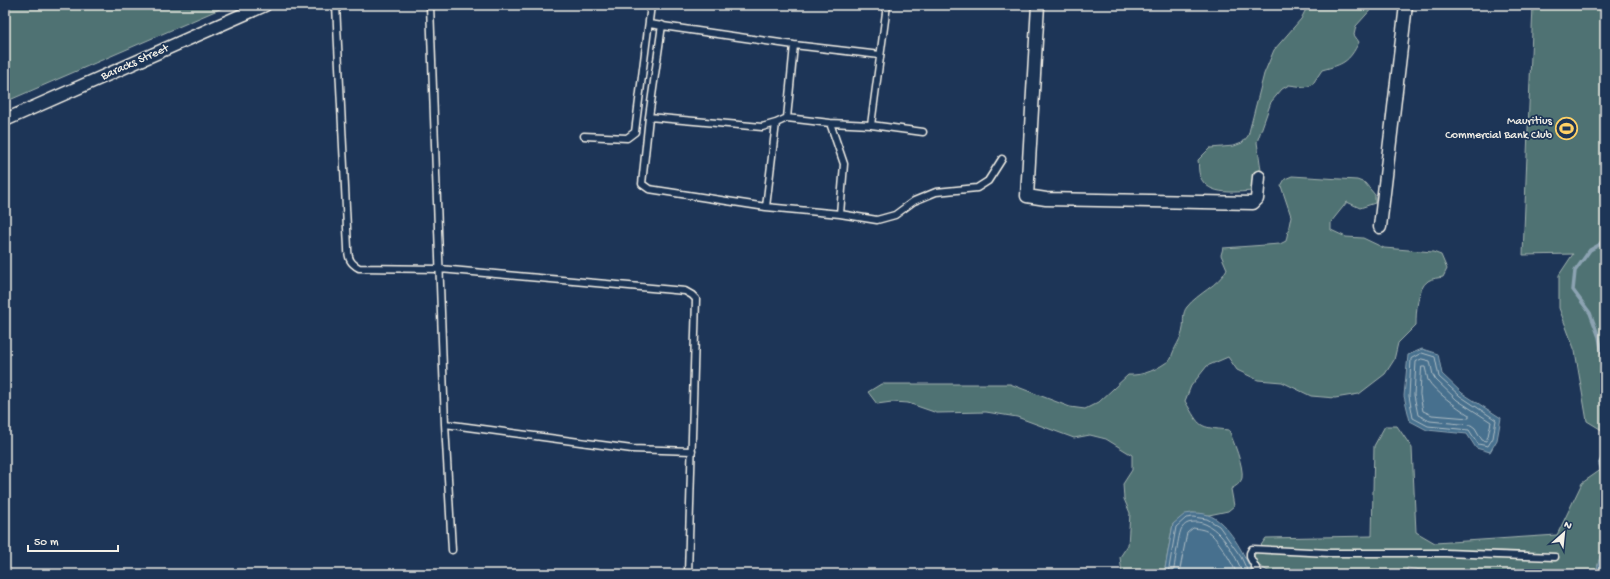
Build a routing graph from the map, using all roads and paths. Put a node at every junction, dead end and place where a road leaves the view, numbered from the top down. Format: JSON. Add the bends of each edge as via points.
{"nodes":[{"id":1,"x":265,"y":5,"type":"edge"},
{"id":2,"x":336,"y":5,"type":"edge"},
{"id":3,"x":430,"y":5,"type":"edge"},
{"id":4,"x":651,"y":5,"type":"edge"},
{"id":5,"x":887,"y":5,"type":"edge"},
{"id":6,"x":1038,"y":5,"type":"edge"},
{"id":7,"x":1406,"y":5,"type":"edge"},
{"id":8,"x":649,"y":24,"type":"junction"},
{"id":9,"x":662,"y":25,"type":"junction"},
{"id":10,"x":794,"y":45,"type":"junction"},
{"id":11,"x":880,"y":55,"type":"junction"},
{"id":12,"x":649,"y":117,"type":"junction"},
{"id":13,"x":787,"y":118,"type":"junction"},
{"id":14,"x":5,"y":120,"type":"edge"},
{"id":15,"x":776,"y":123,"type":"junction"},
{"id":16,"x":830,"y":123,"type":"junction"},
{"id":17,"x":872,"y":125,"type":"junction"},
{"id":18,"x":923,"y":132,"type":"dead end"},
{"id":19,"x":584,"y":136,"type":"dead end"},
{"id":20,"x":1002,"y":159,"type":"dead end"},
{"id":21,"x":1259,"y":177,"type":"dead end"},
{"id":22,"x":766,"y":206,"type":"junction"},
{"id":23,"x":840,"y":214,"type":"junction"},
{"id":24,"x":1380,"y":227,"type":"dead end"},
{"id":25,"x":440,"y":269,"type":"junction"},
{"id":26,"x":445,"y":424,"type":"junction"},
{"id":27,"x":692,"y":451,"type":"junction"},
{"id":28,"x":452,"y":550,"type":"dead end"},
{"id":29,"x":1556,"y":557,"type":"dead end"},
{"id":30,"x":688,"y":574,"type":"edge"},
{"id":31,"x":1260,"y":574,"type":"edge"}],
"edges":[{"from":1,"to":14,"type":"street","name":"Baracks Street"},
{"from":2,"to":25,"type":"lane","via":[[348,258],[359,268]]},
{"from":3,"to":25,"type":"lane"},
{"from":4,"to":8,"type":"lane"},
{"from":5,"to":11,"type":"lane"},
{"from":6,"to":21,"type":"street","via":[[1027,196],[1046,200],[1253,203],[1257,199]]},
{"from":7,"to":24,"type":"street"},
{"from":8,"to":9,"type":"lane"},
{"from":8,"to":19,"type":"lane","via":[[634,132],[627,138]]},
{"from":9,"to":10,"type":"lane"},
{"from":9,"to":12,"type":"lane"},
{"from":10,"to":11,"type":"lane"},
{"from":10,"to":13,"type":"lane"},
{"from":11,"to":17,"type":"lane"},
{"from":12,"to":15,"type":"lane","via":[[762,126]]},
{"from":12,"to":22,"type":"lane","via":[[642,184],[649,189]]},
{"from":13,"to":15,"type":"lane"},
{"from":13,"to":16,"type":"lane"},
{"from":15,"to":22,"type":"lane"},
{"from":16,"to":17,"type":"lane"},
{"from":16,"to":23,"type":"lane","via":[[844,164]]},
{"from":17,"to":18,"type":"lane"},
{"from":20,"to":23,"type":"lane","via":[[988,181],[977,188],[936,192],[914,201],[895,215],[877,220]]},
{"from":22,"to":23,"type":"lane"},
{"from":25,"to":26,"type":"lane"},
{"from":25,"to":27,"type":"lane","via":[[685,291],[692,295],[696,299]]},
{"from":26,"to":27,"type":"lane","via":[[632,449]]},
{"from":26,"to":28,"type":"lane"},
{"from":27,"to":30,"type":"lane"},
{"from":29,"to":31,"type":"lane","via":[[1252,549],[1250,557]]}]}
